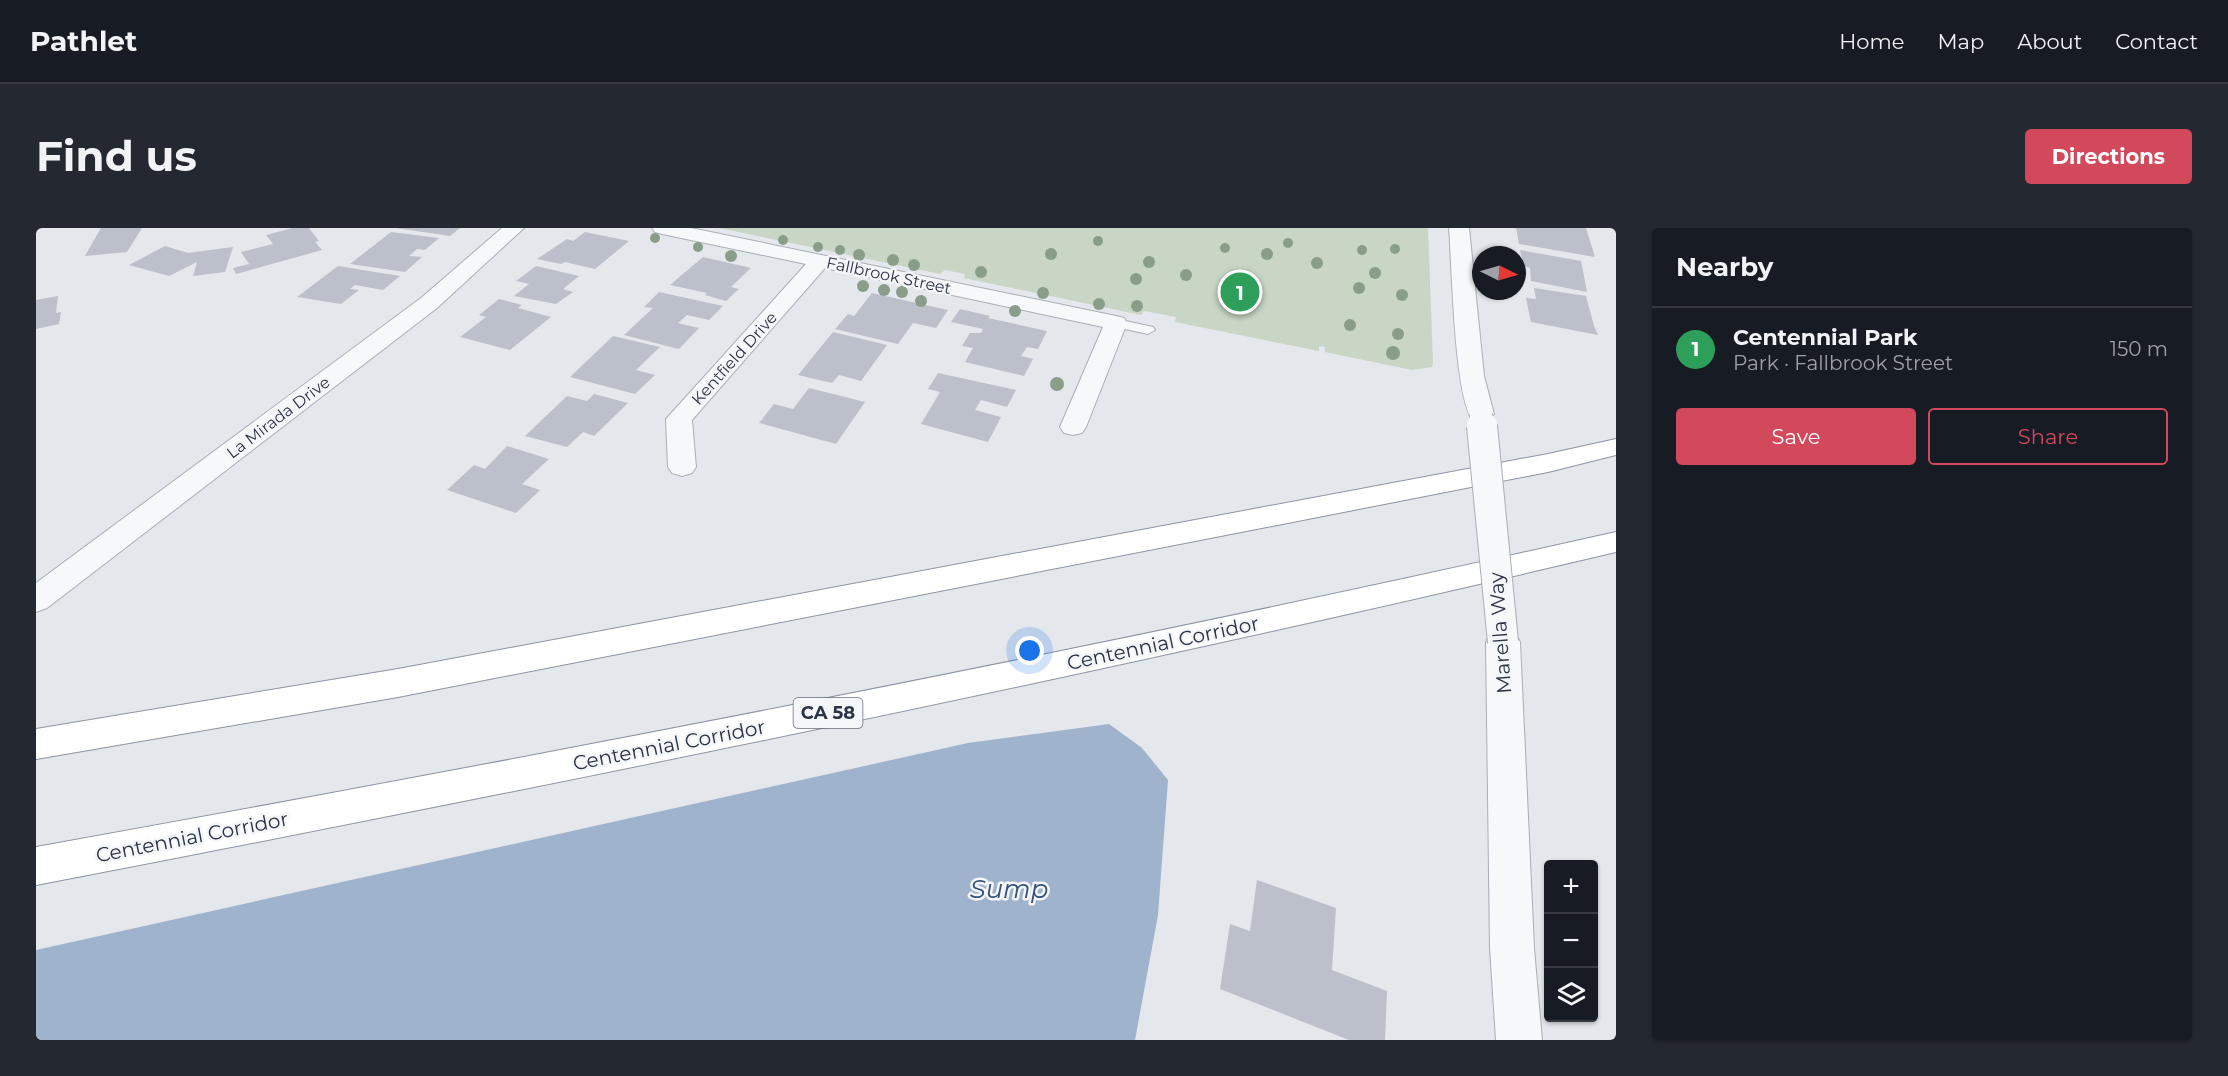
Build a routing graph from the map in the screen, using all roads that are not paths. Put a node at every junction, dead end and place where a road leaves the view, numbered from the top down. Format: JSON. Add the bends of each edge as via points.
{"nodes":[{"id":1,"x":514,"y":228,"type":"edge"},
{"id":2,"x":662,"y":228,"type":"edge"},
{"id":3,"x":1459,"y":228,"type":"edge"},
{"id":4,"x":820,"y":261,"type":"junction"},
{"id":5,"x":1116,"y":323,"type":"junction"},
{"id":6,"x":1148,"y":330,"type":"dead end"},
{"id":7,"x":1073,"y":427,"type":"dead end"},
{"id":8,"x":1616,"y":447,"type":"edge"},
{"id":9,"x":682,"y":467,"type":"dead end"},
{"id":10,"x":1616,"y":542,"type":"edge"},
{"id":11,"x":36,"y":600,"type":"edge"},
{"id":12,"x":36,"y":744,"type":"edge"},
{"id":13,"x":36,"y":866,"type":"edge"},
{"id":14,"x":1519,"y":1040,"type":"edge"}],
"edges":[{"from":1,"to":11,"type":"street","name":"La Mirada Drive","via":[[429,303]]},
{"from":2,"to":4,"type":"street","name":"Fallbrook Street"},
{"from":3,"to":14,"type":"street","name":"Marella Way","bridge":true,"via":[[1503,642],[1512,948]]},
{"from":4,"to":5,"type":"street","name":"Fallbrook Street"},
{"from":4,"to":9,"type":"street","name":"Kentfield Drive","via":[[679,419]]},
{"from":5,"to":6,"type":"lane"},
{"from":5,"to":7,"type":"street"},
{"from":8,"to":12,"type":"highway","via":[[398,683]]},
{"from":10,"to":13,"type":"highway","name":"Centennial Corridor","number":"CA 58","via":[[941,690]]}]}
